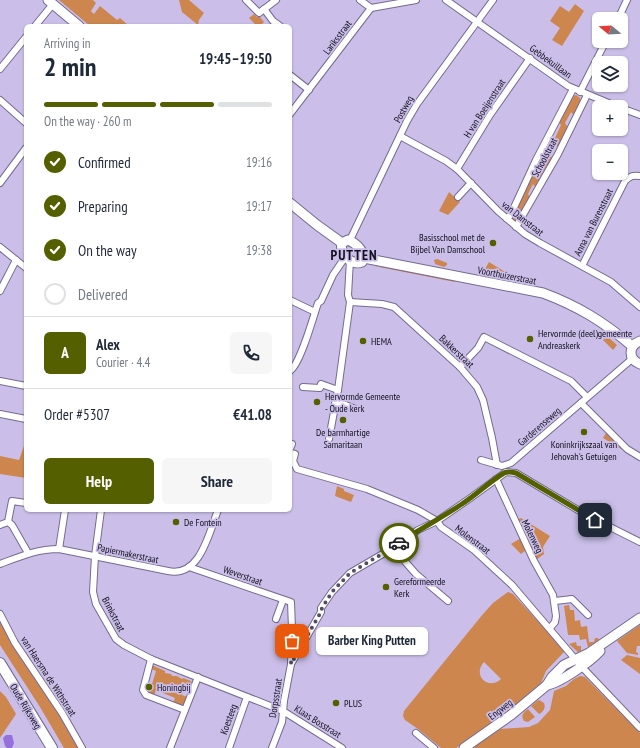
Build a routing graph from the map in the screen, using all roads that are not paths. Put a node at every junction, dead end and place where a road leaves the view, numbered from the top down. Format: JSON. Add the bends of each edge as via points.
{"nodes":[{"id":1,"x":246,"y":0,"type":"edge"},
{"id":2,"x":276,"y":0,"type":"edge"},
{"id":3,"x":360,"y":0,"type":"edge"},
{"id":4,"x":416,"y":0,"type":"edge"},
{"id":5,"x":446,"y":0,"type":"edge"},
{"id":6,"x":493,"y":0,"type":"edge"},
{"id":7,"x":627,"y":0,"type":"edge"},
{"id":8,"x":50,"y":2,"type":"edge"},
{"id":9,"x":371,"y":8,"type":"junction"},
{"id":10,"x":264,"y":9,"type":"junction"},
{"id":11,"x":621,"y":12,"type":"edge"},
{"id":12,"x":477,"y":22,"type":"junction"},
{"id":13,"x":36,"y":24,"type":"edge"},
{"id":14,"x":77,"y":24,"type":"edge"},
{"id":15,"x":277,"y":24,"type":"edge"},
{"id":16,"x":24,"y":39,"type":"edge"},
{"id":17,"x":602,"y":48,"type":"edge"},
{"id":18,"x":530,"y":58,"type":"junction"},
{"id":19,"x":0,"y":69,"type":"edge"},
{"id":20,"x":292,"y":77,"type":"edge"},
{"id":21,"x":573,"y":89,"type":"junction"},
{"id":22,"x":308,"y":90,"type":"junction"},
{"id":23,"x":580,"y":92,"type":"junction"},
{"id":24,"x":587,"y":95,"type":"junction"},
{"id":25,"x":0,"y":100,"type":"edge"},
{"id":26,"x":600,"y":100,"type":"edge"},
{"id":27,"x":292,"y":111,"type":"edge"},
{"id":28,"x":628,"y":111,"type":"edge"},
{"id":29,"x":640,"y":115,"type":"edge"},
{"id":30,"x":24,"y":121,"type":"edge"},
{"id":31,"x":400,"y":136,"type":"junction"},
{"id":32,"x":24,"y":151,"type":"edge"},
{"id":33,"x":457,"y":169,"type":"junction"},
{"id":34,"x":640,"y":176,"type":"edge"},
{"id":35,"x":0,"y":183,"type":"edge"},
{"id":36,"x":471,"y":183,"type":"junction"},
{"id":37,"x":458,"y":197,"type":"dead end"},
{"id":38,"x":292,"y":205,"type":"edge"},
{"id":39,"x":507,"y":219,"type":"junction"},
{"id":40,"x":516,"y":227,"type":"junction"},
{"id":41,"x":346,"y":242,"type":"junction"},
{"id":42,"x":0,"y":247,"type":"edge"},
{"id":43,"x":348,"y":258,"type":"junction"},
{"id":44,"x":364,"y":258,"type":"junction"},
{"id":45,"x":16,"y":260,"type":"junction"},
{"id":46,"x":24,"y":266,"type":"edge"},
{"id":47,"x":582,"y":266,"type":"junction"},
{"id":48,"x":0,"y":291,"type":"edge"},
{"id":49,"x":292,"y":301,"type":"edge"},
{"id":50,"x":350,"y":302,"type":"junction"},
{"id":51,"x":640,"y":308,"type":"edge"},
{"id":52,"x":315,"y":312,"type":"junction"},
{"id":53,"x":636,"y":344,"type":"edge"},
{"id":54,"x":636,"y":362,"type":"edge"},
{"id":55,"x":460,"y":367,"type":"junction"},
{"id":56,"x":292,"y":369,"type":"edge"},
{"id":57,"x":0,"y":382,"type":"edge"},
{"id":58,"x":24,"y":386,"type":"edge"},
{"id":59,"x":303,"y":387,"type":"dead end"},
{"id":60,"x":338,"y":390,"type":"junction"},
{"id":61,"x":587,"y":397,"type":"junction"},
{"id":62,"x":335,"y":403,"type":"junction"},
{"id":63,"x":581,"y":403,"type":"junction"},
{"id":64,"x":355,"y":409,"type":"dead end"},
{"id":65,"x":0,"y":414,"type":"edge"},
{"id":66,"x":24,"y":419,"type":"edge"},
{"id":67,"x":328,"y":439,"type":"dead end"},
{"id":68,"x":292,"y":453,"type":"edge"},
{"id":69,"x":640,"y":457,"type":"edge"},
{"id":70,"x":481,"y":460,"type":"dead end"},
{"id":71,"x":500,"y":465,"type":"junction"},
{"id":72,"x":496,"y":480,"type":"junction"},
{"id":73,"x":24,"y":503,"type":"edge"},
{"id":74,"x":65,"y":512,"type":"edge"},
{"id":75,"x":101,"y":512,"type":"edge"},
{"id":76,"x":217,"y":512,"type":"edge"},
{"id":77,"x":437,"y":521,"type":"junction"},
{"id":78,"x":8,"y":522,"type":"junction"},
{"id":79,"x":0,"y":525,"type":"edge"},
{"id":80,"x":640,"y":542,"type":"edge"},
{"id":81,"x":392,"y":548,"type":"junction"},
{"id":82,"x":59,"y":549,"type":"junction"},
{"id":83,"x":28,"y":553,"type":"junction"},
{"id":84,"x":95,"y":556,"type":"junction"},
{"id":85,"x":0,"y":564,"type":"edge"},
{"id":86,"x":189,"y":567,"type":"junction"},
{"id":87,"x":283,"y":600,"type":"junction"},
{"id":88,"x":448,"y":601,"type":"dead end"},
{"id":89,"x":554,"y":601,"type":"junction"},
{"id":90,"x":291,"y":602,"type":"joint"},
{"id":91,"x":0,"y":614,"type":"edge"},
{"id":92,"x":588,"y":615,"type":"dead end"},
{"id":93,"x":640,"y":618,"type":"edge"},
{"id":94,"x":276,"y":619,"type":"dead end"},
{"id":95,"x":550,"y":628,"type":"junction"},
{"id":96,"x":151,"y":659,"type":"junction"},
{"id":97,"x":579,"y":662,"type":"junction"},
{"id":98,"x":0,"y":663,"type":"edge"},
{"id":99,"x":291,"y":664,"type":"junction"},
{"id":100,"x":198,"y":677,"type":"junction"},
{"id":101,"x":247,"y":697,"type":"junction"},
{"id":102,"x":185,"y":710,"type":"junction"},
{"id":103,"x":283,"y":711,"type":"junction"},
{"id":104,"x":640,"y":728,"type":"edge"},
{"id":105,"x":416,"y":733,"type":"dead end"},
{"id":106,"x":52,"y":748,"type":"edge"},
{"id":107,"x":82,"y":748,"type":"edge"},
{"id":108,"x":170,"y":748,"type":"edge"},
{"id":109,"x":229,"y":748,"type":"edge"},
{"id":110,"x":272,"y":748,"type":"edge"},
{"id":111,"x":342,"y":748,"type":"edge"},
{"id":112,"x":434,"y":748,"type":"edge"},
{"id":113,"x":464,"y":748,"type":"edge"}],
"edges":[{"from":1,"to":10,"type":"street","via":[[259,12]]},
{"from":2,"to":10,"type":"street"},
{"from":3,"to":9,"type":"street"},
{"from":4,"to":9,"type":"street"},
{"from":5,"to":12,"type":"street"},
{"from":6,"to":12,"type":"street","name":"Postweg"},
{"from":7,"to":11,"type":"street"},
{"from":8,"to":13,"type":"street"},
{"from":8,"to":14,"type":"main road"},
{"from":9,"to":22,"type":"street","name":"Lariksstraat"},
{"from":10,"to":15,"type":"street"},
{"from":12,"to":18,"type":"street","name":"Gebbekuillaan"},
{"from":12,"to":31,"type":"street","name":"Postweg","via":[[417,104]]},
{"from":16,"to":19,"type":"street"},
{"from":17,"to":23,"type":"street"},
{"from":18,"to":21,"type":"street","name":"Gebbekuillaan"},
{"from":18,"to":33,"type":"street","name":"H van Boeijenstraat","via":[[490,115]]},
{"from":20,"to":22,"type":"street"},
{"from":21,"to":23,"type":"street","name":"Gebbekuillaan"},
{"from":21,"to":39,"type":"street","name":"Schoolstraat"},
{"from":22,"to":27,"type":"street","name":"Lariksstraat"},
{"from":23,"to":24,"type":"street","name":"Gebbekuillaan"},
{"from":24,"to":26,"type":"street","name":"Gebbekuillaan"},
{"from":24,"to":40,"type":"street","name":"Schoolstraat","via":[[558,154]]},
{"from":25,"to":30,"type":"street"},
{"from":28,"to":29,"type":"street"},
{"from":31,"to":33,"type":"street","name":"van Damstraat"},
{"from":31,"to":41,"type":"street","name":"Postweg"},
{"from":32,"to":35,"type":"street"},
{"from":33,"to":36,"type":"street","name":"van Damstraat"},
{"from":34,"to":47,"type":"street","name":"Anna van Burenstraat","via":[[634,175],[625,181]]},
{"from":36,"to":37,"type":"street"},
{"from":36,"to":39,"type":"street","name":"van Damstraat"},
{"from":38,"to":41,"type":"main road","via":[[317,225]]},
{"from":39,"to":40,"type":"street","name":"van Damstraat"},
{"from":40,"to":47,"type":"street","name":"van Damstraat"},
{"from":41,"to":43,"type":"main road","via":[[341,249]]},
{"from":41,"to":44,"type":"main road","via":[[360,248]]},
{"from":42,"to":45,"type":"street"},
{"from":43,"to":44,"type":"main road","name":"Voorthuizerstraat","via":[[360,263]]},
{"from":43,"to":50,"type":"street"},
{"from":43,"to":52,"type":"street","via":[[333,275]]},
{"from":44,"to":53,"type":"main road","name":"Voorthuizerstraat","via":[[542,293],[584,310]]},
{"from":45,"to":46,"type":"street"},
{"from":45,"to":48,"type":"street"},
{"from":47,"to":51,"type":"street","name":"van Damstraat","via":[[611,282]]},
{"from":49,"to":52,"type":"street"},
{"from":50,"to":55,"type":"street","name":"Bakkerstraat","via":[[394,307]]},
{"from":50,"to":60,"type":"street"},
{"from":52,"to":56,"type":"street"},
{"from":53,"to":54,"type":"main road","via":[[630,353]]},
{"from":54,"to":61,"type":"street","name":"Garderenseweg"},
{"from":55,"to":61,"type":"street","via":[[478,348],[484,337],[571,381]]},
{"from":55,"to":71,"type":"street","name":"Bakkerstraat","via":[[480,392]]},
{"from":57,"to":58,"type":"street"},
{"from":59,"to":60,"type":"street","via":[[320,388],[321,384]]},
{"from":60,"to":62,"type":"street"},
{"from":61,"to":63,"type":"street","name":"Garderenseweg"},
{"from":62,"to":64,"type":"street"},
{"from":62,"to":67,"type":"street"},
{"from":63,"to":69,"type":"street","via":[[627,449]]},
{"from":63,"to":71,"type":"street","name":"Garderenseweg","via":[[511,463]]},
{"from":65,"to":66,"type":"street"},
{"from":68,"to":77,"type":"street","name":"Molenstraat","via":[[295,454],[293,461],[297,469],[367,489],[418,510]]},
{"from":70,"to":71,"type":"street"},
{"from":72,"to":77,"type":"street"},
{"from":72,"to":80,"type":"street","via":[[504,474],[516,473],[588,516]]},
{"from":72,"to":89,"type":"street","name":"Molenweg","via":[[531,555],[551,590]]},
{"from":73,"to":78,"type":"street","via":[[12,501]]},
{"from":74,"to":82,"type":"street"},
{"from":75,"to":84,"type":"street","name":"Brinkstraat"},
{"from":76,"to":86,"type":"street","via":[[200,556]]},
{"from":77,"to":81,"type":"street","via":[[418,530]]},
{"from":77,"to":95,"type":"street","name":"Molenstraat","via":[[512,585]]},
{"from":78,"to":79,"type":"street"},
{"from":78,"to":83,"type":"street","via":[[12,524]]},
{"from":81,"to":88,"type":"street","via":[[416,574]]},
{"from":81,"to":99,"type":"street","via":[[343,578],[322,608]]},
{"from":82,"to":83,"type":"street","name":"Papiermakerstraat"},
{"from":82,"to":84,"type":"street","name":"Papiermakerstraat"},
{"from":83,"to":85,"type":"street","name":"Papiermakerstraat"},
{"from":84,"to":86,"type":"street","name":"Papiermakerstraat","via":[[172,572]]},
{"from":84,"to":96,"type":"street","name":"Brinkstraat","via":[[93,592],[96,604],[118,641]]},
{"from":86,"to":87,"type":"street","name":"Weverstraat"},
{"from":87,"to":90,"type":"street","name":"Weverstraat"},
{"from":87,"to":94,"type":"street"},
{"from":89,"to":92,"type":"street","via":[[572,599]]},
{"from":89,"to":95,"type":"street","name":"Molenweg","via":[[556,616]]},
{"from":90,"to":99,"type":"street","name":"Dorpsstraat"},
{"from":91,"to":107,"type":"street","name":"van Haersma de Withstraat","via":[[15,643]]},
{"from":93,"to":97,"type":"main road","name":"Engweg","via":[[610,640],[597,654]]},
{"from":95,"to":97,"type":"street","name":"Molenstraat"},
{"from":96,"to":100,"type":"street","name":"Brinkstraat"},
{"from":96,"to":102,"type":"street","via":[[144,693]]},
{"from":97,"to":104,"type":"street","name":"Molenstraat"},
{"from":97,"to":113,"type":"main road","name":"Engweg","via":[[561,680],[546,685],[511,715]]},
{"from":98,"to":106,"type":"main road","name":"Oude Rijksweg"},
{"from":99,"to":103,"type":"street","name":"Dorpsstraat"},
{"from":100,"to":101,"type":"street","name":"Brinkstraat"},
{"from":100,"to":102,"type":"street"},
{"from":101,"to":103,"type":"street","name":"Brinkstraat"},
{"from":101,"to":109,"type":"street","name":"Koesteeg"},
{"from":102,"to":108,"type":"street"},
{"from":103,"to":110,"type":"street","name":"Dorpsstraat","via":[[282,722]]},
{"from":103,"to":111,"type":"street","name":"Klaas Bosstraat"},
{"from":105,"to":112,"type":"street"}]}
